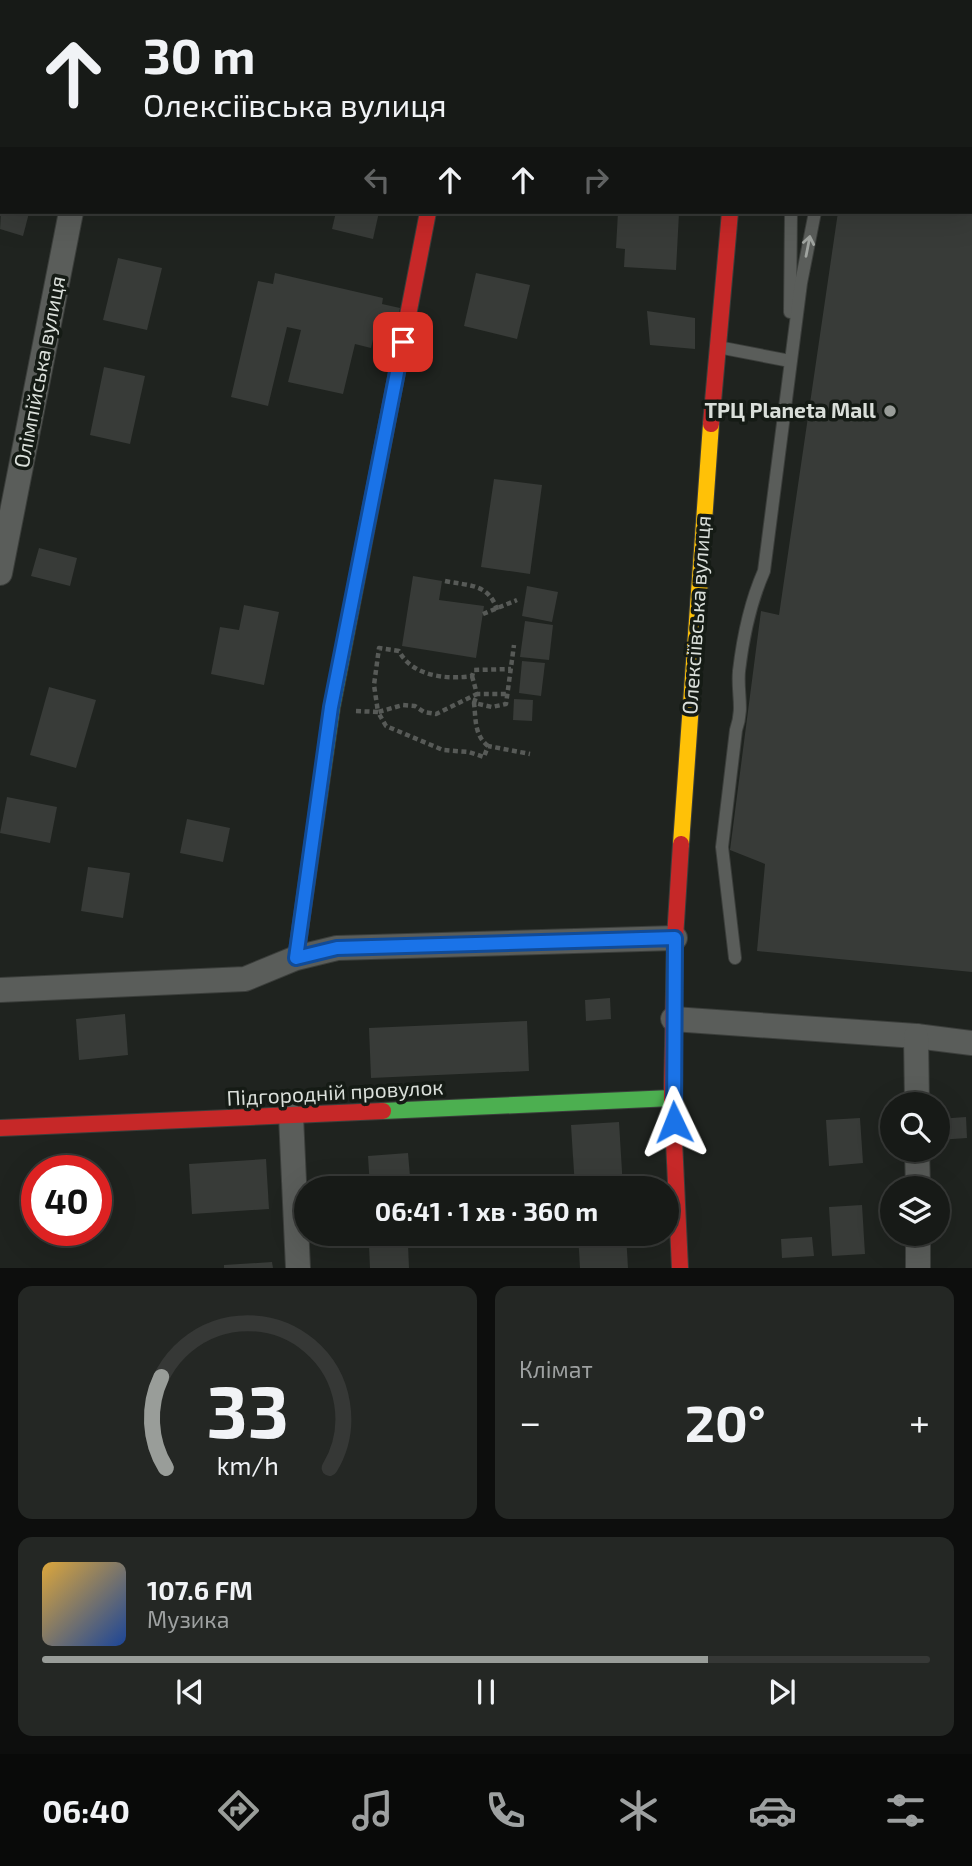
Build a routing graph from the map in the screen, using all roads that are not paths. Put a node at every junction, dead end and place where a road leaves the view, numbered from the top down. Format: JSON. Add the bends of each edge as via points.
{"nodes":[{"id":1,"x":71,"y":214,"type":"edge"},
{"id":2,"x":428,"y":214,"type":"edge"},
{"id":3,"x":730,"y":214,"type":"edge"},
{"id":4,"x":791,"y":214,"type":"edge"},
{"id":5,"x":815,"y":214,"type":"edge"},
{"id":6,"x":718,"y":347,"type":"junction"},
{"id":7,"x":790,"y":361,"type":"junction"},
{"id":8,"x":0,"y":573,"type":"edge"},
{"id":9,"x":675,"y":938,"type":"junction"},
{"id":10,"x":296,"y":958,"type":"junction"},
{"id":11,"x":735,"y":958,"type":"dead end"},
{"id":12,"x":0,"y":990,"type":"edge"},
{"id":13,"x":673,"y":1020,"type":"junction"},
{"id":14,"x":916,"y":1036,"type":"junction"},
{"id":15,"x":972,"y":1043,"type":"edge"},
{"id":16,"x":917,"y":1092,"type":"edge"},
{"id":17,"x":672,"y":1098,"type":"junction"},
{"id":18,"x":291,"y":1116,"type":"junction"},
{"id":19,"x":0,"y":1128,"type":"edge"},
{"id":20,"x":918,"y":1246,"type":"edge"},
{"id":21,"x":299,"y":1268,"type":"edge"},
{"id":22,"x":680,"y":1268,"type":"edge"},
{"id":23,"x":918,"y":1268,"type":"edge"}],
"edges":[{"from":1,"to":8,"type":"street","name":"Олімпійська вулиця"},
{"from":2,"to":10,"type":"street","via":[[331,707]]},
{"from":3,"to":6,"type":"street","name":"Олексіївська вулиця"},
{"from":4,"to":7,"type":"lane"},
{"from":7,"to":5,"type":"lane","one_way":true},
{"from":6,"to":7,"type":"lane"},
{"from":6,"to":9,"type":"street","name":"Олексіївська вулиця"},
{"from":7,"to":11,"type":"lane","via":[[764,572],[753,598],[739,674],[741,715],[722,847]]},
{"from":9,"to":10,"type":"street","via":[[337,948]]},
{"from":9,"to":13,"type":"street","name":"Олексіївська вулиця"},
{"from":10,"to":12,"type":"street","via":[[245,979]]},
{"from":13,"to":14,"type":"street"},
{"from":13,"to":17,"type":"street","name":"Олексіївська вулиця"},
{"from":14,"to":15,"type":"street"},
{"from":14,"to":16,"type":"street"},
{"from":17,"to":18,"type":"street","name":"Підгородній провулок"},
{"from":17,"to":22,"type":"street","name":"Олексіївська вулиця"},
{"from":18,"to":19,"type":"street","name":"Підгородній провулок"},
{"from":18,"to":21,"type":"street"},
{"from":20,"to":23,"type":"street"}]}
